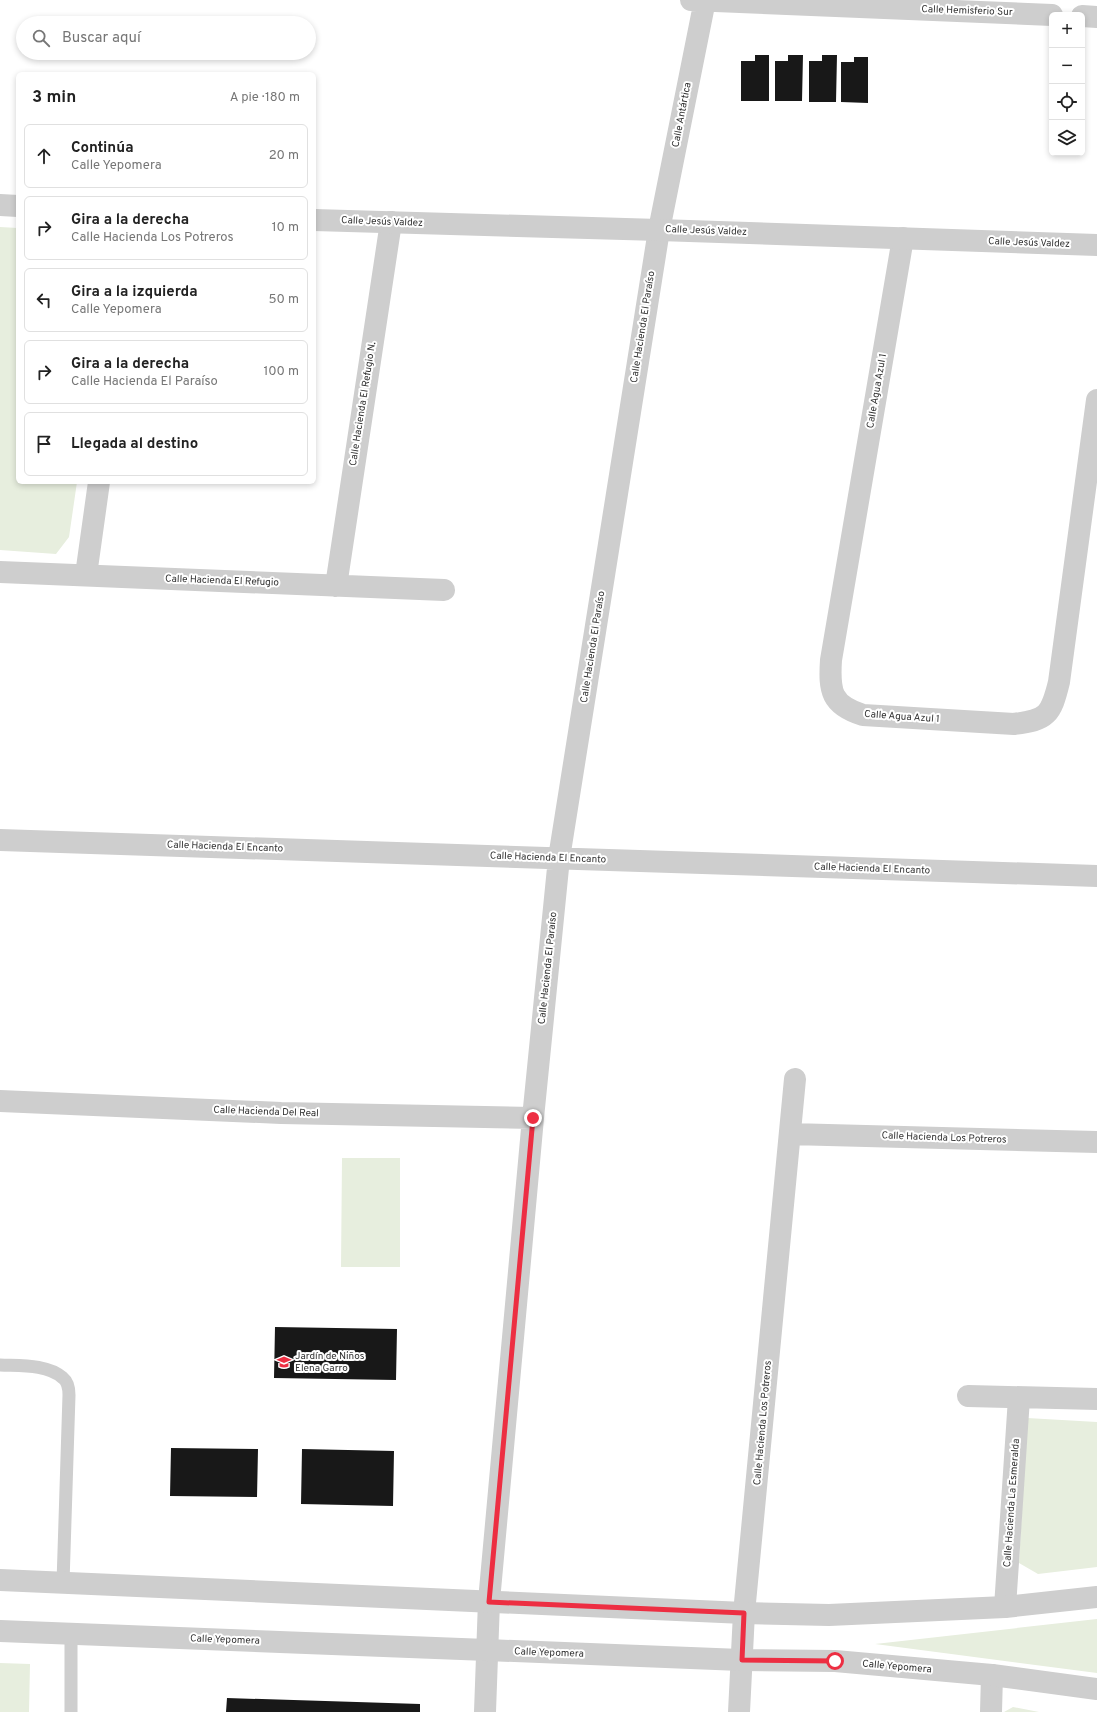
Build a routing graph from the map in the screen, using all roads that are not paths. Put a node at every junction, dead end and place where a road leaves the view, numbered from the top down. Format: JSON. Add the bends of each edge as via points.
{"nodes":[{"id":1,"x":700,"y":0,"type":"edge"},
{"id":2,"x":1049,"y":15,"type":"edge"},
{"id":3,"x":1085,"y":16,"type":"edge"},
{"id":4,"x":1097,"y":17,"type":"edge"},
{"id":5,"x":0,"y":205,"type":"edge"},
{"id":6,"x":16,"y":206,"type":"edge"},
{"id":7,"x":316,"y":220,"type":"edge"},
{"id":8,"x":391,"y":222,"type":"junction"},
{"id":9,"x":659,"y":230,"type":"junction"},
{"id":10,"x":904,"y":238,"type":"junction"},
{"id":11,"x":1097,"y":245,"type":"edge"},
{"id":12,"x":1097,"y":400,"type":"edge"},
{"id":13,"x":99,"y":484,"type":"edge"},
{"id":14,"x":0,"y":572,"type":"edge"},
{"id":15,"x":86,"y":576,"type":"junction"},
{"id":16,"x":336,"y":586,"type":"junction"},
{"id":17,"x":444,"y":590,"type":"dead end"},
{"id":18,"x":0,"y":840,"type":"edge"},
{"id":19,"x":559,"y":858,"type":"junction"},
{"id":20,"x":1097,"y":876,"type":"edge"},
{"id":21,"x":795,"y":1079,"type":"dead end"},
{"id":22,"x":0,"y":1101,"type":"edge"},
{"id":23,"x":533,"y":1118,"type":"junction"},
{"id":24,"x":790,"y":1134,"type":"junction"},
{"id":25,"x":1097,"y":1142,"type":"edge"},
{"id":26,"x":0,"y":1365,"type":"edge"},
{"id":27,"x":968,"y":1396,"type":"dead end"},
{"id":28,"x":1019,"y":1398,"type":"junction"},
{"id":29,"x":1097,"y":1399,"type":"edge"},
{"id":30,"x":0,"y":1580,"type":"edge"},
{"id":31,"x":63,"y":1583,"type":"junction"},
{"id":32,"x":1097,"y":1597,"type":"edge"},
{"id":33,"x":489,"y":1602,"type":"junction"},
{"id":34,"x":1005,"y":1607,"type":"junction"},
{"id":35,"x":744,"y":1613,"type":"junction"},
{"id":36,"x":0,"y":1631,"type":"edge"},
{"id":37,"x":71,"y":1633,"type":"junction"},
{"id":38,"x":487,"y":1650,"type":"junction"},
{"id":39,"x":742,"y":1660,"type":"junction"},
{"id":40,"x":992,"y":1675,"type":"junction"},
{"id":41,"x":1097,"y":1689,"type":"edge"},
{"id":42,"x":70,"y":1712,"type":"edge"},
{"id":43,"x":485,"y":1712,"type":"edge"},
{"id":44,"x":739,"y":1712,"type":"edge"},
{"id":45,"x":991,"y":1712,"type":"edge"}],
"edges":[{"from":1,"to":2,"type":"street","name":"Calle Hemisferio Sur"},
{"from":1,"to":9,"type":"street","name":"Calle Antártica"},
{"from":3,"to":4,"type":"street"},
{"from":5,"to":6,"type":"street"},
{"from":7,"to":8,"type":"street","name":"Calle Jesús Valdez"},
{"from":8,"to":9,"type":"street","name":"Calle Jesús Valdez"},
{"from":8,"to":16,"type":"street","name":"Calle Hacienda El Refugio N."},
{"from":9,"to":10,"type":"street","name":"Calle Jesús Valdez"},
{"from":9,"to":19,"type":"street","name":"Calle Hacienda El Paraíso"},
{"from":10,"to":11,"type":"street","name":"Calle Jesús Valdez"},
{"from":10,"to":12,"type":"street","name":"Calle Agua Azul 1","via":[[831,660],[830,678],[838,702],[849,711],[870,716],[1014,724],[1034,722],[1046,715],[1059,682]]},
{"from":13,"to":15,"type":"street"},
{"from":14,"to":15,"type":"street","name":"Calle Hacienda El Refugio"},
{"from":15,"to":16,"type":"street","name":"Calle Hacienda El Refugio"},
{"from":16,"to":17,"type":"street","name":"Calle Hacienda El Refugio"},
{"from":18,"to":19,"type":"street","name":"Calle Hacienda El Encanto"},
{"from":19,"to":20,"type":"street","name":"Calle Hacienda El Encanto"},
{"from":19,"to":23,"type":"street","name":"Calle Hacienda El Paraíso"},
{"from":21,"to":24,"type":"street","name":"Calle Hacienda Los Potreros"},
{"from":22,"to":23,"type":"street","name":"Calle Hacienda Del Real","via":[[281,1113]]},
{"from":23,"to":33,"type":"street","name":"Calle Hacienda El Paraíso"},
{"from":24,"to":25,"type":"street","name":"Calle Hacienda Los Potreros"},
{"from":24,"to":35,"type":"street","name":"Calle Hacienda Los Potreros"},
{"from":26,"to":31,"type":"lane","via":[[51,1371],[64,1378],[68,1386],[70,1395]]},
{"from":27,"to":28,"type":"street"},
{"from":28,"to":29,"type":"street"},
{"from":28,"to":34,"type":"street","name":"Calle Hacienda La Esmeralda"},
{"from":30,"to":31,"type":"street"},
{"from":31,"to":33,"type":"street"},
{"from":32,"to":34,"type":"street"},
{"from":33,"to":35,"type":"street"},
{"from":33,"to":38,"type":"street","name":"Calle Hacienda El Paraíso"},
{"from":34,"to":35,"type":"street","via":[[829,1615]]},
{"from":35,"to":39,"type":"street","name":"Calle Hacienda Los Potreros"},
{"from":36,"to":37,"type":"street","name":"Calle Yepomera"},
{"from":37,"to":38,"type":"street","name":"Calle Yepomera"},
{"from":37,"to":42,"type":"lane"},
{"from":38,"to":39,"type":"street","name":"Calle Yepomera"},
{"from":38,"to":43,"type":"street","name":"Calle Hacienda El Paraíso"},
{"from":39,"to":40,"type":"street","name":"Calle Yepomera","via":[[835,1661]]},
{"from":39,"to":44,"type":"street","name":"Calle Hacienda Los Potreros"},
{"from":40,"to":41,"type":"street","name":"Calle Yepomera"},
{"from":40,"to":45,"type":"street"}]}
